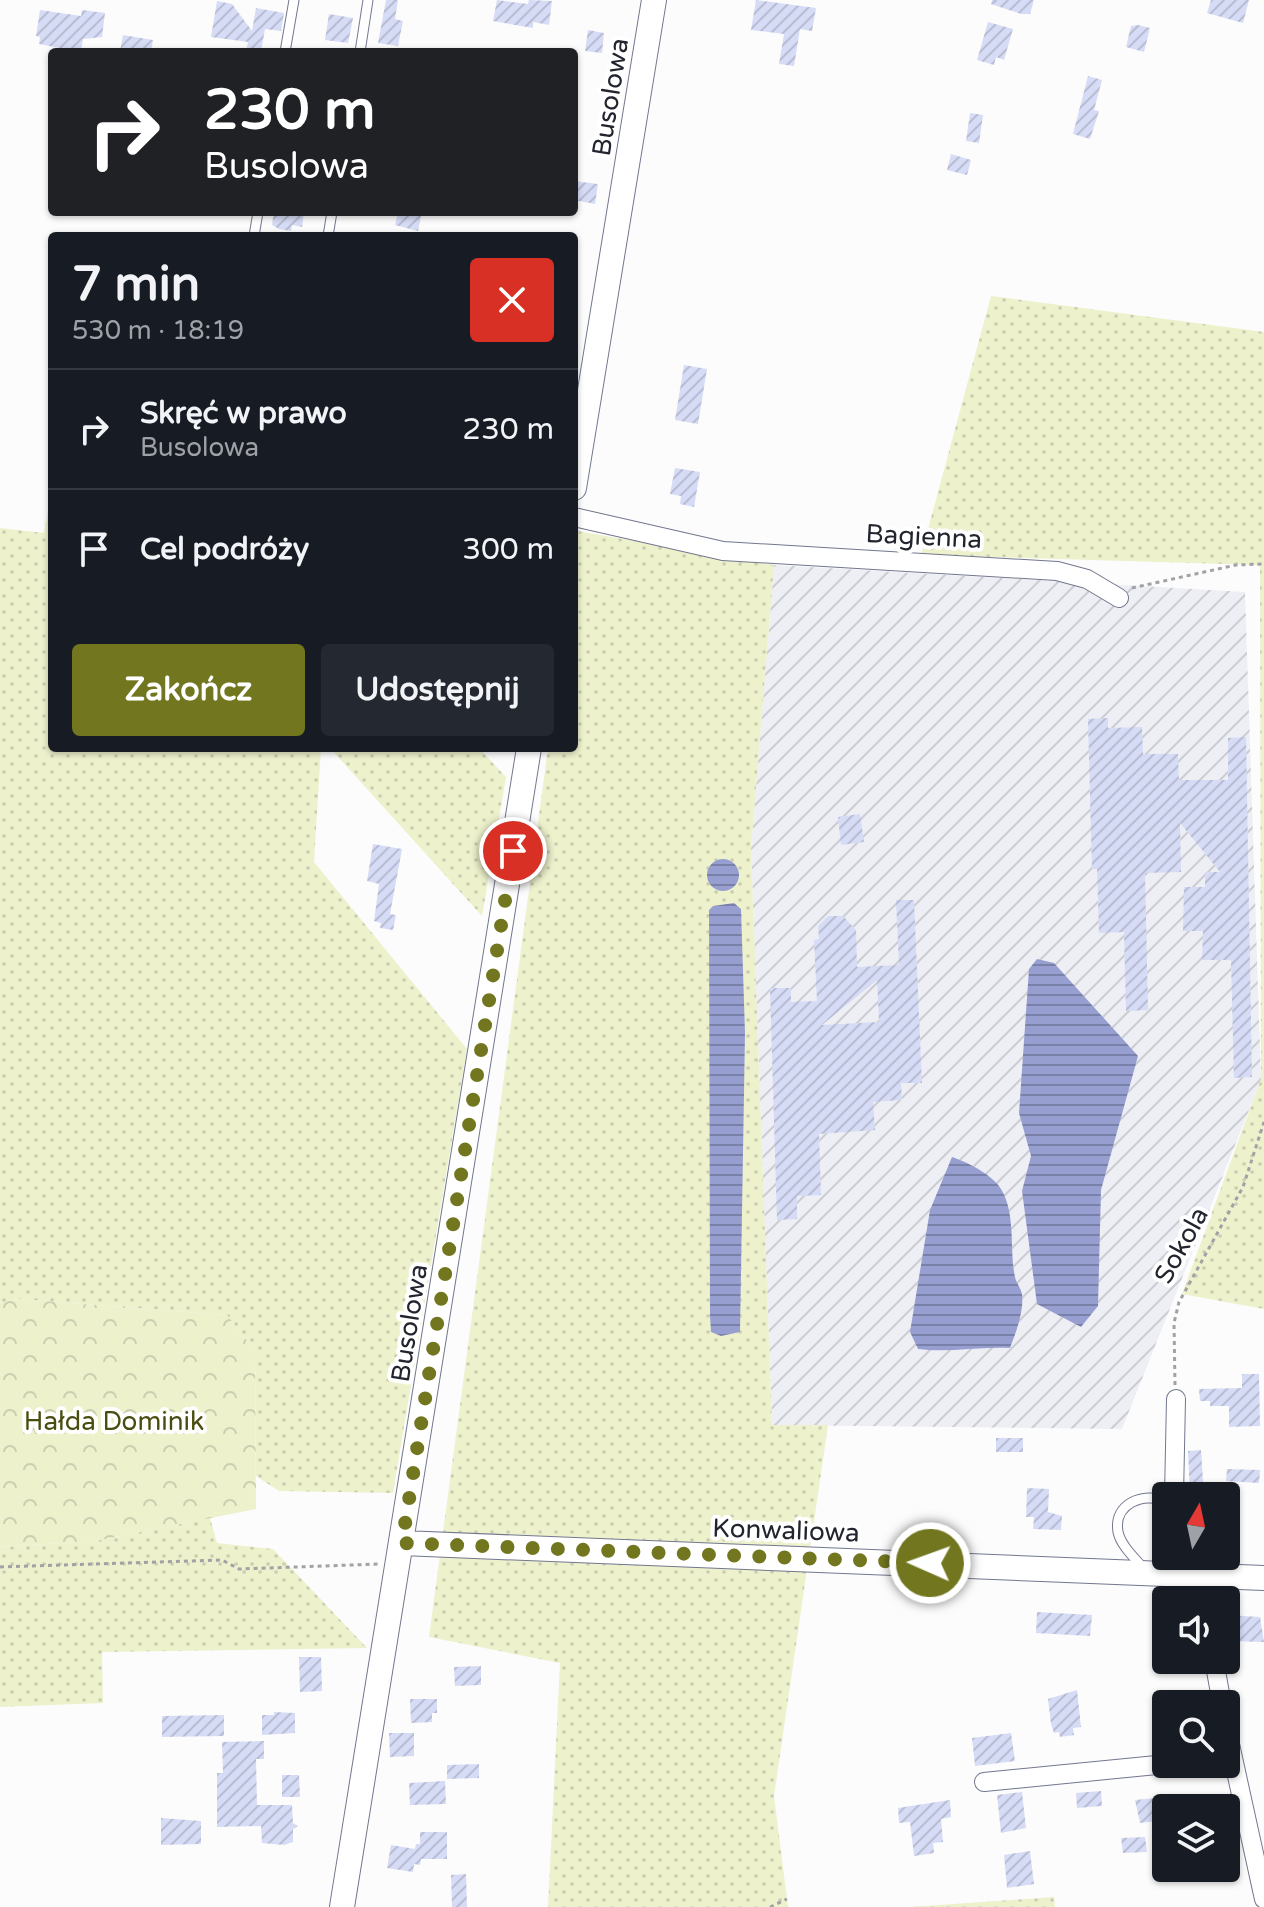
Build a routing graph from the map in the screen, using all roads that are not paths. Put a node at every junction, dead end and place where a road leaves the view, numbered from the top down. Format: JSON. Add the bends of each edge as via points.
{"nodes":[{"id":1,"x":294,"y":0,"type":"edge"},
{"id":2,"x":368,"y":0,"type":"edge"},
{"id":3,"x":654,"y":0,"type":"edge"},
{"id":4,"x":286,"y":48,"type":"edge"},
{"id":5,"x":361,"y":48,"type":"edge"},
{"id":6,"x":578,"y":464,"type":"edge"},
{"id":7,"x":578,"y":518,"type":"edge"},
{"id":8,"x":1119,"y":598,"type":"road end"},
{"id":9,"x":528,"y":752,"type":"edge"},
{"id":10,"x":1176,"y":1399,"type":"road end"},
{"id":11,"x":1174,"y":1482,"type":"edge"},
{"id":12,"x":1152,"y":1497,"type":"edge"},
{"id":13,"x":401,"y":1553,"type":"junction"},
{"id":14,"x":1166,"y":1570,"type":"edge"},
{"id":15,"x":1202,"y":1570,"type":"edge"},
{"id":16,"x":1147,"y":1572,"type":"junction"},
{"id":17,"x":1264,"y":1578,"type":"edge"},
{"id":18,"x":1152,"y":1765,"type":"edge"},
{"id":19,"x":1234,"y":1778,"type":"edge"},
{"id":20,"x":984,"y":1782,"type":"dead end"},
{"id":21,"x":1264,"y":1899,"type":"edge"},
{"id":22,"x":342,"y":1907,"type":"edge"}],
"edges":[{"from":1,"to":4,"type":"lane"},
{"from":2,"to":5,"type":"lane"},
{"from":3,"to":6,"type":"street","name":"Busolowa"},
{"from":7,"to":8,"type":"street","name":"Bagienna","via":[[723,551],[1057,571],[1087,579]]},
{"from":9,"to":13,"type":"street","name":"Busolowa"},
{"from":10,"to":11,"type":"street"},
{"from":12,"to":16,"type":"lane","via":[[1125,1506],[1118,1530]]},
{"from":13,"to":16,"type":"street","name":"Konwaliowa"},
{"from":13,"to":22,"type":"street","name":"Busolowa"},
{"from":14,"to":16,"type":"street","name":"Konwaliowa"},
{"from":15,"to":17,"type":"street","name":"Konwaliowa"},
{"from":18,"to":20,"type":"street"},
{"from":19,"to":21,"type":"street"}]}
